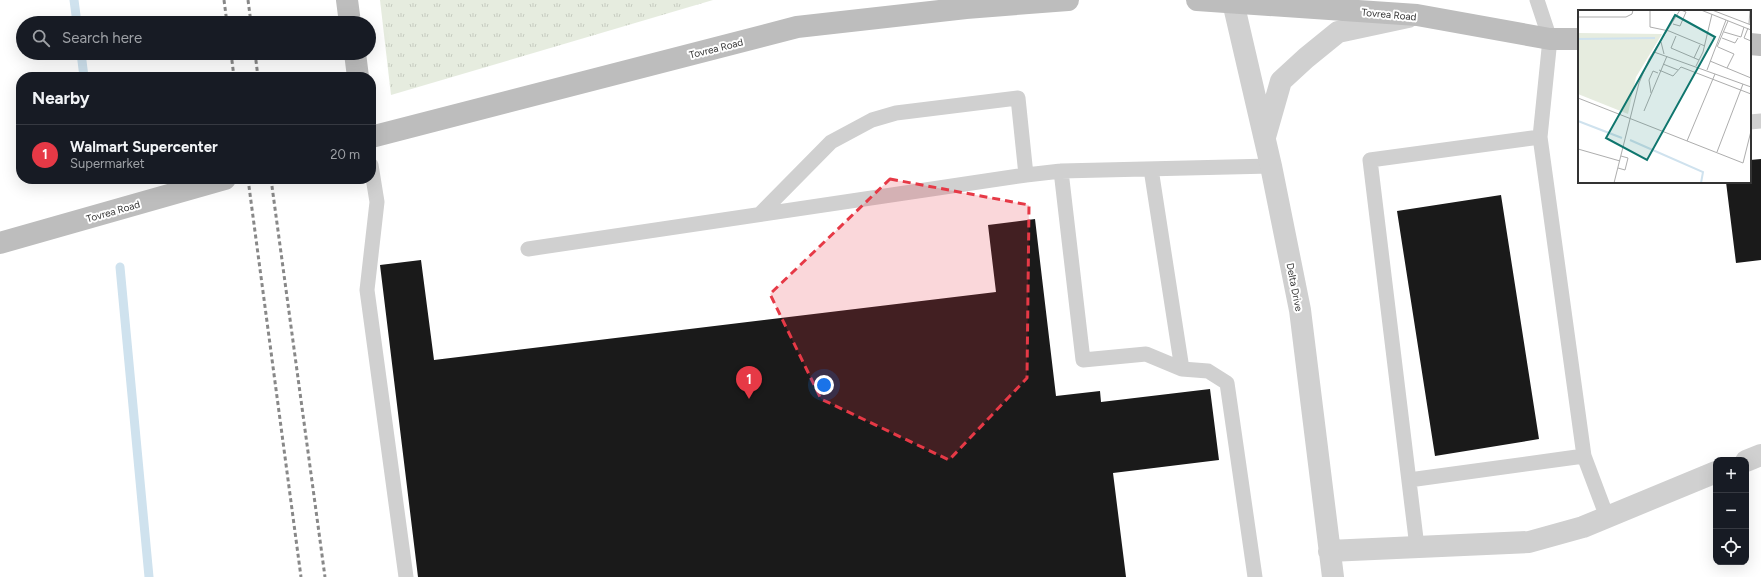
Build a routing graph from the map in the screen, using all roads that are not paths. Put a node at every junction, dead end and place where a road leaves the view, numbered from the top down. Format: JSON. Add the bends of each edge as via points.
{"nodes":[{"id":1,"x":347,"y":0,"type":"edge"},
{"id":2,"x":1068,"y":0,"type":"edge"},
{"id":3,"x":1197,"y":0,"type":"edge"},
{"id":4,"x":1537,"y":0,"type":"edge"},
{"id":5,"x":1233,"y":2,"type":"junction"},
{"id":6,"x":1417,"y":15,"type":"junction"},
{"id":7,"x":349,"y":16,"type":"edge"},
{"id":8,"x":1550,"y":39,"type":"junction"},
{"id":9,"x":1578,"y":39,"type":"edge"},
{"id":10,"x":1751,"y":44,"type":"edge"},
{"id":11,"x":1761,"y":45,"type":"edge"},
{"id":12,"x":356,"y":60,"type":"edge"},
{"id":13,"x":357,"y":72,"type":"edge"},
{"id":14,"x":1761,"y":121,"type":"edge"},
{"id":15,"x":1751,"y":122,"type":"edge"},
{"id":16,"x":376,"y":136,"type":"edge"},
{"id":17,"x":1540,"y":137,"type":"junction"},
{"id":18,"x":1265,"y":138,"type":"junction"},
{"id":19,"x":1272,"y":166,"type":"junction"},
{"id":20,"x":1151,"y":169,"type":"junction"},
{"id":21,"x":1061,"y":171,"type":"junction"},
{"id":22,"x":1026,"y":175,"type":"junction"},
{"id":23,"x":207,"y":184,"type":"edge"},
{"id":24,"x":374,"y":184,"type":"edge"},
{"id":25,"x":760,"y":214,"type":"junction"},
{"id":26,"x":0,"y":243,"type":"edge"},
{"id":27,"x":528,"y":249,"type":"dead end"},
{"id":28,"x":1182,"y":369,"type":"junction"},
{"id":29,"x":1761,"y":455,"type":"edge"},
{"id":30,"x":1584,"y":456,"type":"junction"},
{"id":31,"x":1749,"y":460,"type":"edge"},
{"id":32,"x":1713,"y":473,"type":"edge"},
{"id":33,"x":1409,"y":480,"type":"junction"},
{"id":34,"x":1607,"y":517,"type":"junction"},
{"id":35,"x":1418,"y":547,"type":"junction"},
{"id":36,"x":1329,"y":551,"type":"junction"},
{"id":37,"x":406,"y":577,"type":"edge"},
{"id":38,"x":1255,"y":577,"type":"edge"},
{"id":39,"x":1333,"y":577,"type":"edge"}],
"edges":[{"from":1,"to":7,"type":"street"},
{"from":2,"to":16,"type":"street","name":"Tovrea Road","via":[[966,8],[797,27]]},
{"from":3,"to":5,"type":"street","name":"Tovrea Road"},
{"from":4,"to":8,"type":"lane"},
{"from":5,"to":6,"type":"street","name":"Tovrea Road"},
{"from":5,"to":18,"type":"street","name":"Delta Drive"},
{"from":6,"to":8,"type":"street","name":"Tovrea Road"},
{"from":6,"to":18,"type":"street","via":[[1338,32],[1281,81]]},
{"from":8,"to":9,"type":"street","name":"Tovrea Road"},
{"from":8,"to":17,"type":"lane"},
{"from":10,"to":11,"type":"street"},
{"from":12,"to":13,"type":"street"},
{"from":14,"to":15,"type":"lane"},
{"from":17,"to":30,"type":"lane"},
{"from":17,"to":33,"type":"lane","via":[[1370,160]]},
{"from":18,"to":19,"type":"street","name":"Delta Drive"},
{"from":19,"to":20,"type":"lane"},
{"from":19,"to":36,"type":"street","name":"Delta Drive","via":[[1300,310]]},
{"from":20,"to":21,"type":"lane"},
{"from":20,"to":28,"type":"lane"},
{"from":21,"to":22,"type":"lane"},
{"from":21,"to":28,"type":"lane","via":[[1083,360],[1146,354]]},
{"from":22,"to":25,"type":"lane"},
{"from":22,"to":25,"type":"lane","via":[[1018,98],[896,113],[872,120],[831,142]]},
{"from":23,"to":26,"type":"street","name":"Tovrea Road"},
{"from":24,"to":37,"type":"lane","via":[[377,202],[367,290]]},
{"from":25,"to":27,"type":"lane"},
{"from":28,"to":38,"type":"lane","via":[[1208,372],[1227,383]]},
{"from":29,"to":31,"type":"street"},
{"from":30,"to":33,"type":"lane"},
{"from":30,"to":34,"type":"lane"},
{"from":32,"to":34,"type":"street"},
{"from":33,"to":35,"type":"lane"},
{"from":34,"to":35,"type":"street","via":[[1529,542]]},
{"from":35,"to":36,"type":"street"},
{"from":36,"to":39,"type":"street","name":"Delta Drive"}]}
